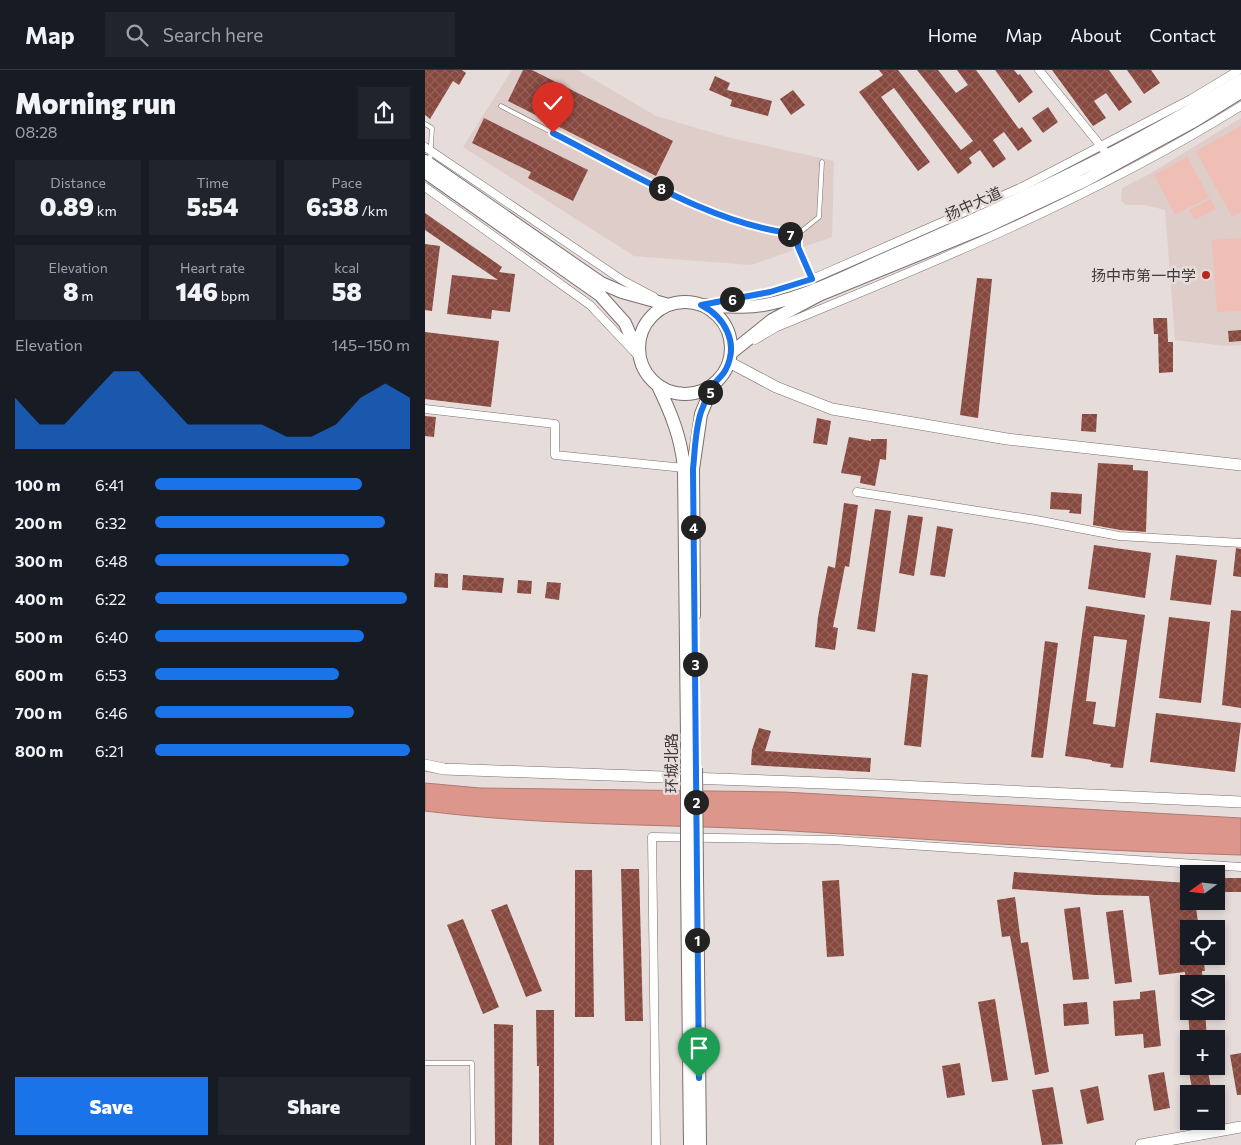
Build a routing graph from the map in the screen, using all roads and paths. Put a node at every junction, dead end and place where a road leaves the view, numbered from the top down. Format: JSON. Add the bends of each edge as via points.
{"nodes":[{"id":1,"x":1039,"y":70,"type":"edge"},
{"id":2,"x":1239,"y":70,"type":"edge"},
{"id":3,"x":1241,"y":80,"type":"edge"},
{"id":4,"x":1241,"y":92,"type":"edge"},
{"id":5,"x":501,"y":106,"type":"dead end"},
{"id":6,"x":1241,"y":106,"type":"edge"},
{"id":7,"x":425,"y":124,"type":"edge"},
{"id":8,"x":1105,"y":152,"type":"junction"},
{"id":9,"x":427,"y":159,"type":"edge"},
{"id":10,"x":822,"y":162,"type":"dead end"},
{"id":11,"x":425,"y":187,"type":"edge"},
{"id":12,"x":798,"y":234,"type":"junction"},
{"id":13,"x":814,"y":284,"type":"junction"},
{"id":14,"x":669,"y":305,"type":"junction"},
{"id":15,"x":701,"y":305,"type":"junction"},
{"id":16,"x":639,"y":357,"type":"junction"},
{"id":17,"x":730,"y":358,"type":"junction"},
{"id":18,"x":658,"y":386,"type":"junction"},
{"id":19,"x":713,"y":386,"type":"junction"},
{"id":20,"x":425,"y":409,"type":"edge"},
{"id":21,"x":1241,"y":465,"type":"edge"},
{"id":22,"x":684,"y":468,"type":"junction"},
{"id":23,"x":857,"y":492,"type":"dead end"},
{"id":24,"x":1241,"y":543,"type":"edge"},
{"id":25,"x":691,"y":737,"type":"junction"},
{"id":26,"x":425,"y":765,"type":"edge"},
{"id":27,"x":1241,"y":802,"type":"edge"},
{"id":28,"x":1241,"y":867,"type":"edge"},
{"id":29,"x":692,"y":876,"type":"junction"},
{"id":30,"x":425,"y":1063,"type":"edge"},
{"id":31,"x":1241,"y":1127,"type":"edge"},
{"id":32,"x":473,"y":1145,"type":"edge"},
{"id":33,"x":656,"y":1145,"type":"edge"},
{"id":34,"x":690,"y":1145,"type":"edge"},
{"id":35,"x":700,"y":1145,"type":"edge"},
{"id":36,"x":1141,"y":1145,"type":"edge"}],
"edges":[{"from":1,"to":8,"type":"street"},
{"from":2,"to":8,"type":"street"},
{"from":3,"to":8,"type":"main road","name":"扬中大道","via":[[1190,112]]},
{"from":4,"to":17,"type":"main road","name":"扬中大道","via":[[1086,180],[988,226],[819,295],[772,320]]},
{"from":5,"to":12,"type":"lane","via":[[703,207],[770,232]]},
{"from":6,"to":17,"type":"street","via":[[1091,191],[987,239],[777,327]]},
{"from":7,"to":9,"type":"lane","via":[[432,128]]},
{"from":8,"to":13,"type":"main road","name":"扬中大道","via":[[986,215]]},
{"from":9,"to":14,"type":"main road","via":[[601,283]]},
{"from":9,"to":16,"type":"main road","via":[[600,295],[625,323]]},
{"from":10,"to":12,"type":"lane","via":[[819,217]]},
{"from":11,"to":16,"type":"street","via":[[590,305]]},
{"from":12,"to":13,"type":"lane","via":[[798,247]]},
{"from":13,"to":15,"type":"main road","name":"扬中大道","via":[[768,304]]},
{"from":14,"to":15,"type":"main road","via":[[679,302]]},
{"from":14,"to":16,"type":"main road","via":[[647,322],[640,339]]},
{"from":15,"to":17,"type":"main road","via":[[724,324],[730,338]]},
{"from":16,"to":18,"type":"main road","via":[[643,368]]},
{"from":17,"to":19,"type":"main road"},
{"from":17,"to":21,"type":"street","via":[[776,387],[832,409],[1007,439]]},
{"from":18,"to":19,"type":"main road","via":[[685,395]]},
{"from":18,"to":22,"type":"main road","name":"环城北路","via":[[675,420]]},
{"from":19,"to":25,"type":"main road","name":"环城北路","via":[[701,414],[693,469]]},
{"from":20,"to":22,"type":"street","via":[[555,424],[555,455]]},
{"from":22,"to":25,"type":"main road","name":"环城北路"},
{"from":23,"to":24,"type":"street","via":[[1119,536]]},
{"from":25,"to":29,"type":"main road","name":"环城北路","bridge":true},
{"from":26,"to":27,"type":"street","via":[[444,769]]},
{"from":28,"to":33,"type":"street","via":[[833,840],[653,837]]},
{"from":29,"to":34,"type":"main road","name":"环城北路"},
{"from":29,"to":35,"type":"main road","name":"环城北路"},
{"from":30,"to":32,"type":"lane","via":[[472,1063]]},
{"from":31,"to":36,"type":"street"}]}
